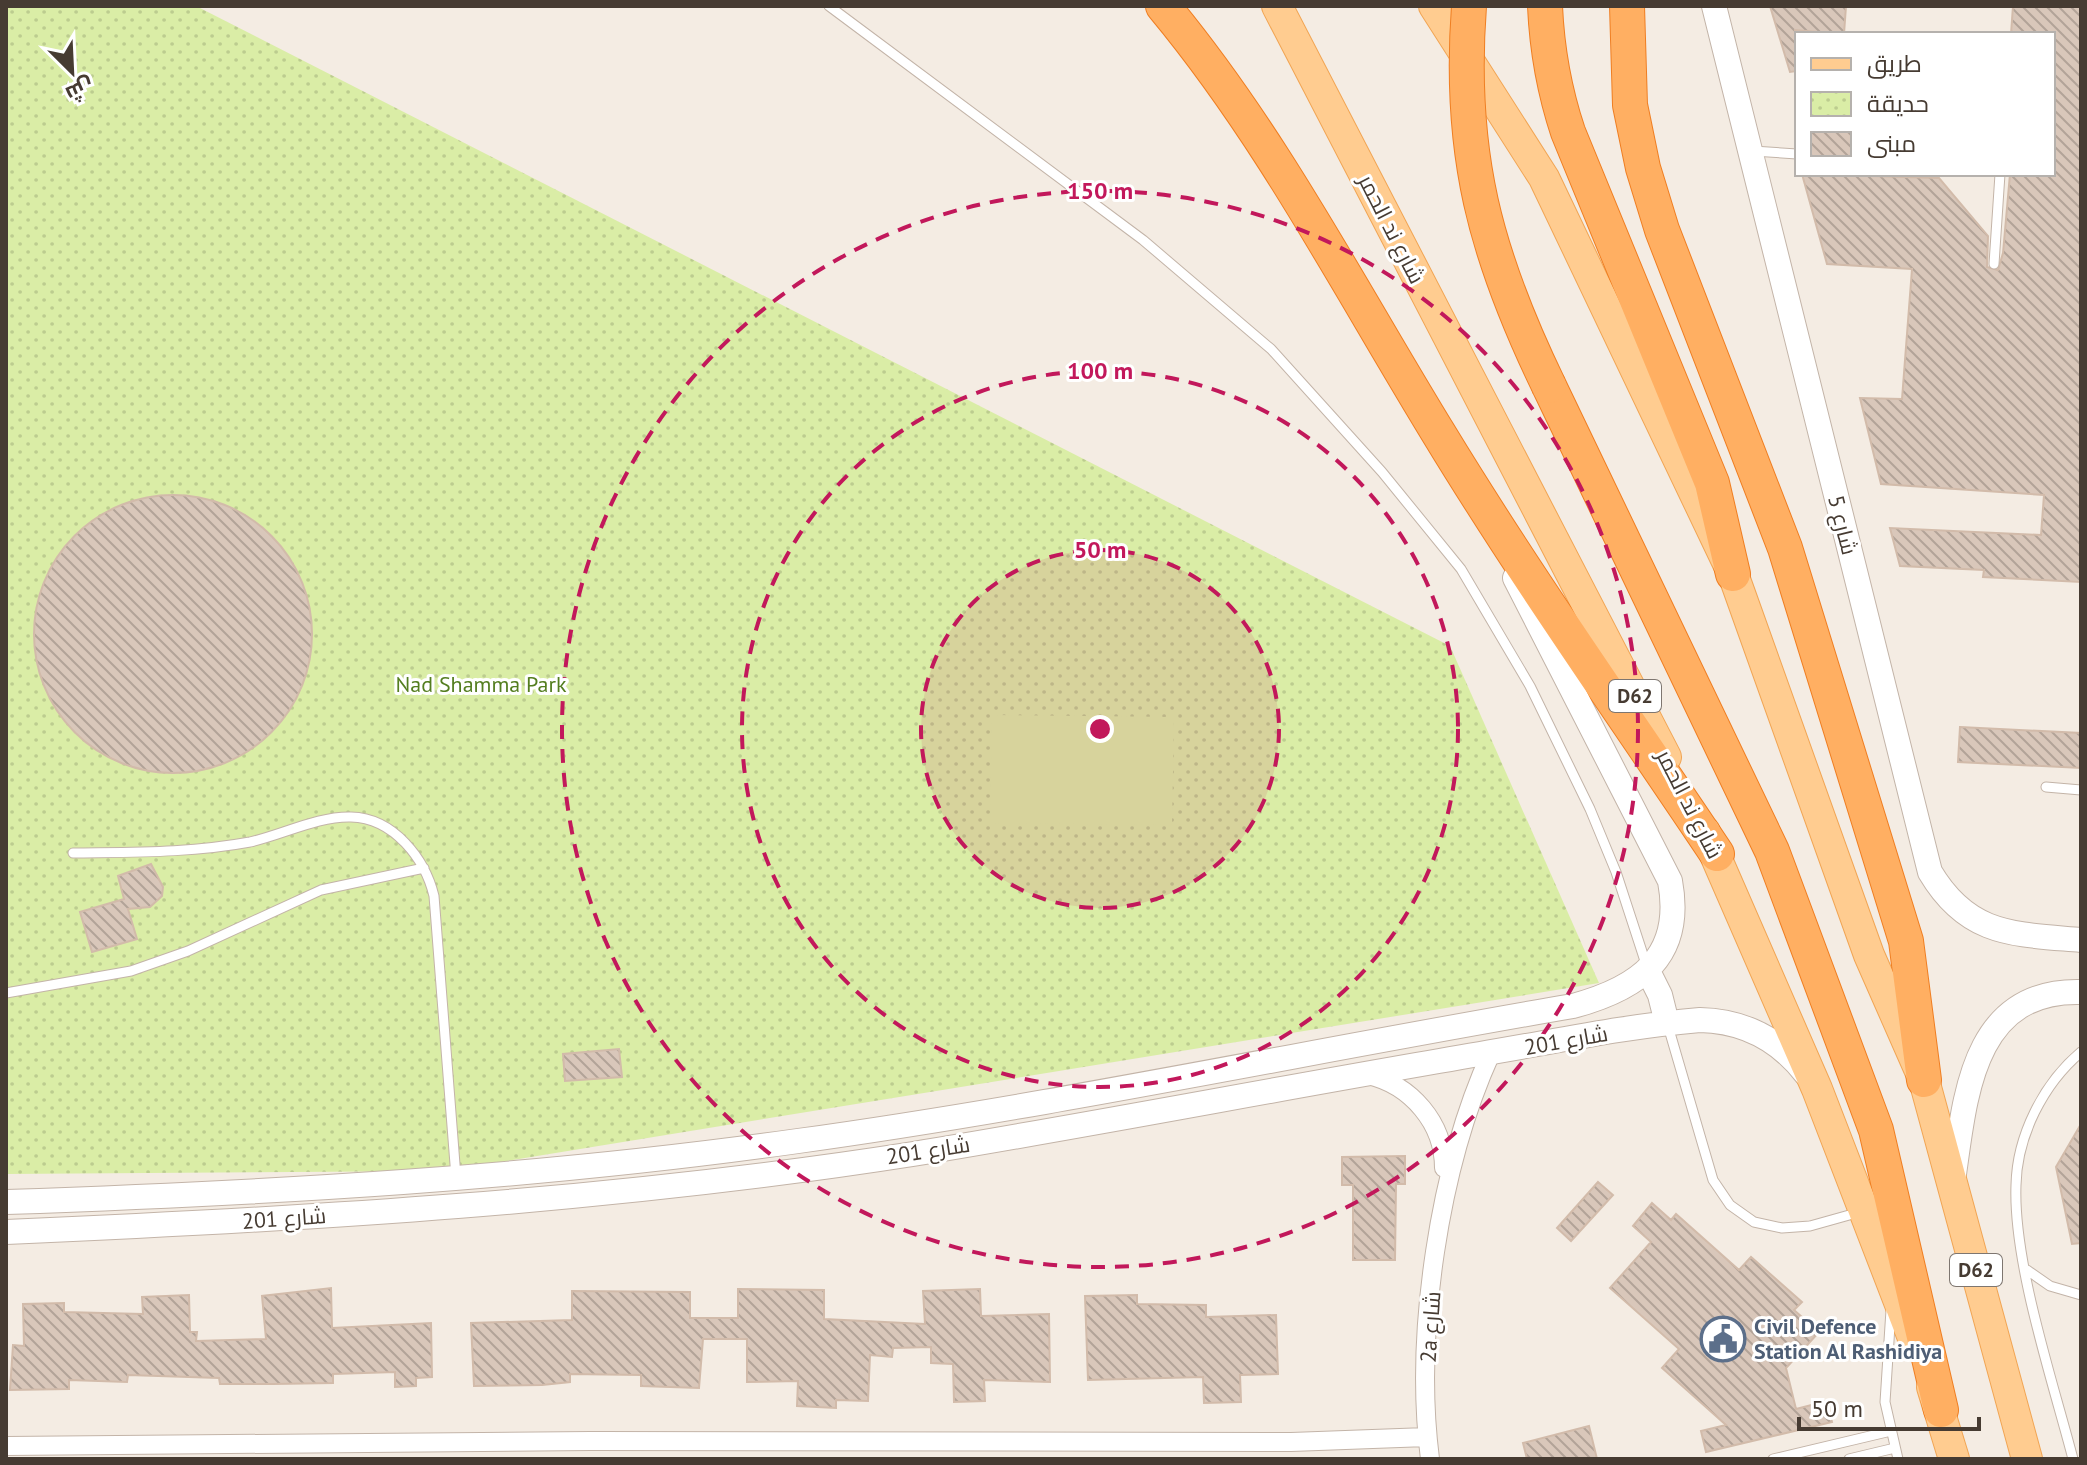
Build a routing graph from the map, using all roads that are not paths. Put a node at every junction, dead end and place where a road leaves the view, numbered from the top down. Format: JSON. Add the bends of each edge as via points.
{"nodes":[{"id":1,"x":829,"y":6,"type":"edge"},
{"id":2,"x":1163,"y":6,"type":"edge"},
{"id":3,"x":1277,"y":6,"type":"edge"},
{"id":4,"x":1434,"y":6,"type":"edge"},
{"id":5,"x":1469,"y":6,"type":"edge"},
{"id":6,"x":1545,"y":6,"type":"edge"},
{"id":7,"x":1627,"y":6,"type":"edge"},
{"id":8,"x":1718,"y":10,"type":"edge"},
{"id":9,"x":1751,"y":151,"type":"junction"},
{"id":10,"x":1795,"y":154,"type":"edge"},
{"id":11,"x":2000,"y":176,"type":"edge"},
{"id":12,"x":1994,"y":264,"type":"dead end"},
{"id":13,"x":1453,"y":458,"type":"junction"},
{"id":14,"x":1733,"y":574,"type":"junction"},
{"id":15,"x":2046,"y":787,"type":"dead end"},
{"id":16,"x":2081,"y":790,"type":"edge"},
{"id":17,"x":73,"y":853,"type":"dead end"},
{"id":18,"x":1717,"y":854,"type":"junction"},
{"id":19,"x":424,"y":868,"type":"junction"},
{"id":20,"x":2081,"y":940,"type":"edge"},
{"id":21,"x":1648,"y":971,"type":"junction"},
{"id":22,"x":2081,"y":992,"type":"edge"},
{"id":23,"x":6,"y":993,"type":"edge"},
{"id":24,"x":1667,"y":1023,"type":"junction"},
{"id":25,"x":2081,"y":1052,"type":"edge"},
{"id":26,"x":1491,"y":1053,"type":"junction"},
{"id":27,"x":1361,"y":1074,"type":"junction"},
{"id":28,"x":1924,"y":1080,"type":"junction"},
{"id":29,"x":1817,"y":1089,"type":"junction"},
{"id":30,"x":456,"y":1177,"type":"junction"},
{"id":31,"x":1953,"y":1184,"type":"junction"},
{"id":32,"x":1444,"y":1195,"type":"junction"},
{"id":33,"x":6,"y":1202,"type":"edge"},
{"id":34,"x":1864,"y":1211,"type":"junction"},
{"id":35,"x":6,"y":1232,"type":"edge"},
{"id":36,"x":2026,"y":1269,"type":"junction"},
{"id":37,"x":1893,"y":1287,"type":"junction"},
{"id":38,"x":2081,"y":1295,"type":"edge"},
{"id":39,"x":1941,"y":1410,"type":"junction"},
{"id":40,"x":1891,"y":1431,"type":"junction"},
{"id":41,"x":1427,"y":1437,"type":"junction"},
{"id":42,"x":6,"y":1446,"type":"edge"},
{"id":43,"x":1895,"y":1448,"type":"junction"},
{"id":44,"x":687,"y":1450,"type":"edge"},
{"id":45,"x":497,"y":1451,"type":"edge"},
{"id":46,"x":1291,"y":1451,"type":"edge"},
{"id":47,"x":1430,"y":1459,"type":"edge"},
{"id":48,"x":1773,"y":1459,"type":"edge"},
{"id":49,"x":1849,"y":1459,"type":"edge"},
{"id":50,"x":1898,"y":1459,"type":"edge"},
{"id":51,"x":1954,"y":1459,"type":"edge"},
{"id":52,"x":2027,"y":1459,"type":"edge"},
{"id":53,"x":2073,"y":1459,"type":"edge"}],
"edges":[{"from":1,"to":21,"type":"lane","via":[[1143,240],[1271,349],[1382,472],[1461,569],[1530,686],[1600,834]]},
{"from":2,"to":13,"type":"highway","via":[[1275,156]]},
{"from":3,"to":18,"type":"main road","name":"شارع ند الحمر","number":"D62"},
{"from":4,"to":14,"type":"main road","number":"D62","via":[[1544,178]]},
{"from":5,"to":39,"type":"highway","bridge":true,"via":[[1469,144],[1485,228],[1512,309],[1777,865],[1876,1130]]},
{"from":6,"to":14,"type":"highway","via":[[1546,49],[1563,119],[1712,483]]},
{"from":7,"to":28,"type":"highway","via":[[1630,105],[1643,168],[1785,548],[1906,941]]},
{"from":8,"to":9,"type":"street","name":"شارع 5"},
{"from":9,"to":10,"type":"lane"},
{"from":9,"to":20,"type":"street","name":"شارع 5","via":[[1930,872],[1951,902],[1980,924],[2003,932]]},
{"from":11,"to":12,"type":"lane"},
{"from":13,"to":18,"type":"highway"},
{"from":13,"to":21,"type":"street","via":[[1670,881],[1671,930]]},
{"from":14,"to":28,"type":"main road","number":"D62","via":[[1869,955]]},
{"from":15,"to":16,"type":"lane"},
{"from":17,"to":19,"type":"lane","via":[[213,848],[351,817],[394,833]]},
{"from":18,"to":29,"type":"main road","name":"شارع ند الحمر","number":"D62"},
{"from":19,"to":23,"type":"lane","via":[[321,890],[131,971]]},
{"from":19,"to":30,"type":"lane","via":[[434,896]]},
{"from":21,"to":24,"type":"street"},
{"from":21,"to":30,"type":"street","name":"شارع 201","via":[[1573,1006],[1002,1109],[687,1156]]},
{"from":22,"to":31,"type":"street","via":[[2029,1003],[1982,1047],[1967,1088]]},
{"from":24,"to":26,"type":"street","name":"شارع 201"},
{"from":24,"to":29,"type":"street","name":"شارع 201","via":[[1727,1021],[1745,1026],[1780,1046]]},
{"from":24,"to":34,"type":"lane","via":[[1713,1180],[1730,1205],[1754,1222],[1782,1228]]},
{"from":25,"to":36,"type":"lane","via":[[2048,1090],[2022,1145],[2016,1205]]},
{"from":26,"to":27,"type":"street","name":"شارع 201"},
{"from":26,"to":32,"type":"street","name":"2a شارع","via":[[1462,1122]]},
{"from":27,"to":32,"type":"street","name":"2a شارع","via":[[1393,1084],[1430,1118],[1442,1148]]},
{"from":27,"to":35,"type":"street","name":"شارع 201","via":[[913,1154],[690,1184],[460,1206]]},
{"from":28,"to":31,"type":"main road","number":"D62"},
{"from":29,"to":34,"type":"main road","name":"شارع ند الحمر","number":"D62"},
{"from":30,"to":33,"type":"street","name":"شارع 201","via":[[208,1196]]},
{"from":31,"to":52,"type":"main road","number":"D62"},
{"from":32,"to":41,"type":"street","name":"2a شارع","via":[[1430,1320]]},
{"from":34,"to":37,"type":"main road","name":"شارع ند الحمر","number":"D62"},
{"from":36,"to":38,"type":"lane","via":[[2050,1286]]},
{"from":36,"to":53,"type":"lane"},
{"from":37,"to":39,"type":"main road","name":"شارع ند الحمر","number":"D62"},
{"from":37,"to":40,"type":"lane","via":[[1885,1388]]},
{"from":39,"to":51,"type":"main road","name":"شارع ند الحمر","number":"D62"},
{"from":40,"to":43,"type":"lane"},
{"from":40,"to":48,"type":"lane"},
{"from":41,"to":46,"type":"street"},
{"from":41,"to":47,"type":"street","name":"2a شارع"},
{"from":42,"to":45,"type":"street"},
{"from":43,"to":49,"type":"lane"},
{"from":43,"to":50,"type":"lane"},
{"from":44,"to":45,"type":"street"},
{"from":44,"to":46,"type":"street"}]}
